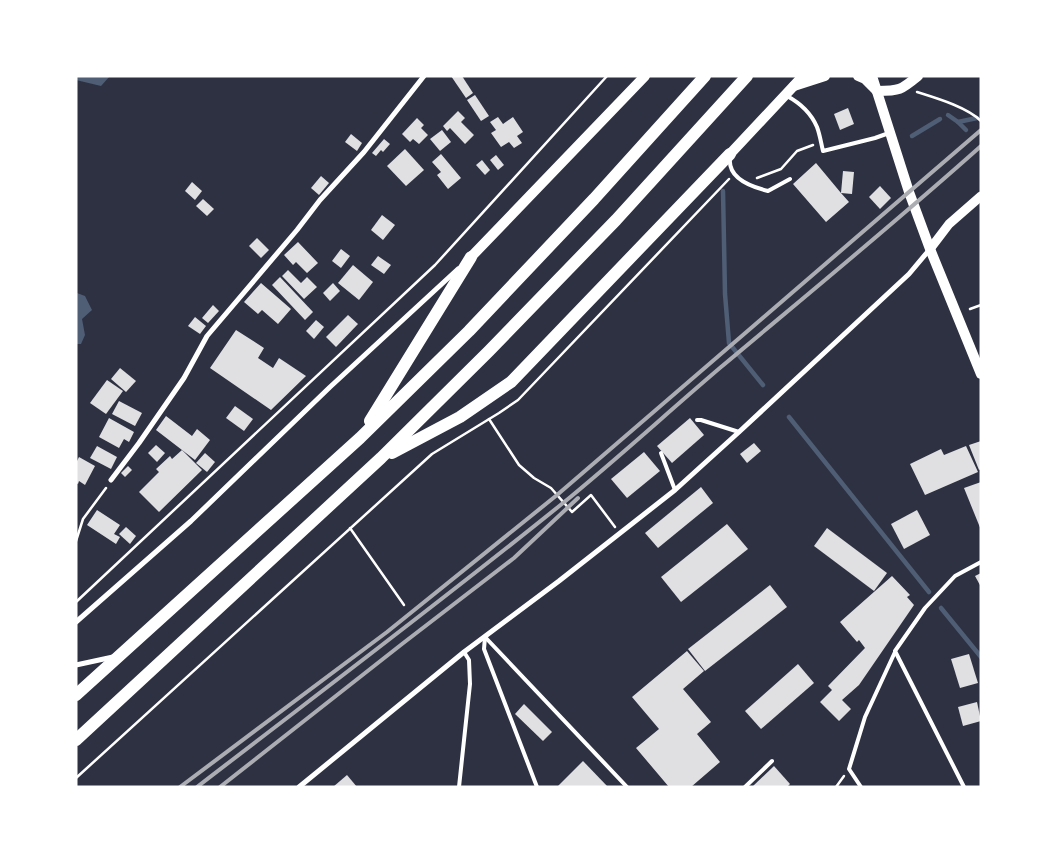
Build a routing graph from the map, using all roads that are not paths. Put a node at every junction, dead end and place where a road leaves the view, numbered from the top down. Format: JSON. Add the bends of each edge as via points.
{"nodes":[{"id":1,"x":424,"y":76,"type":"edge"},
{"id":2,"x":645,"y":76,"type":"edge"},
{"id":3,"x":706,"y":76,"type":"edge"},
{"id":4,"x":747,"y":76,"type":"edge"},
{"id":5,"x":803,"y":76,"type":"edge"},
{"id":6,"x":825,"y":76,"type":"edge"},
{"id":7,"x":858,"y":76,"type":"edge"},
{"id":8,"x":872,"y":76,"type":"edge"},
{"id":9,"x":918,"y":76,"type":"edge"},
{"id":10,"x":794,"y":82,"type":"edge"},
{"id":11,"x":877,"y":91,"type":"junction"},
{"id":12,"x":785,"y":94,"type":"junction"},
{"id":13,"x":890,"y":132,"type":"junction"},
{"id":14,"x":730,"y":154,"type":"junction"},
{"id":15,"x":790,"y":179,"type":"dead end"},
{"id":16,"x":981,"y":196,"type":"edge"},
{"id":17,"x":930,"y":249,"type":"junction"},
{"id":18,"x":472,"y":257,"type":"junction"},
{"id":19,"x":981,"y":374,"type":"edge"},
{"id":20,"x":697,"y":420,"type":"dead end"},
{"id":21,"x":739,"y":432,"type":"junction"},
{"id":22,"x":360,"y":438,"type":"junction"},
{"id":23,"x":661,"y":453,"type":"dead end"},
{"id":24,"x":381,"y":458,"type":"junction"},
{"id":25,"x":111,"y":480,"type":"road end"},
{"id":26,"x":674,"y":490,"type":"junction"},
{"id":27,"x":981,"y":562,"type":"edge"},
{"id":28,"x":76,"y":622,"type":"edge"},
{"id":29,"x":485,"y":637,"type":"junction"},
{"id":30,"x":464,"y":652,"type":"junction"},
{"id":31,"x":895,"y":652,"type":"junction"},
{"id":32,"x":121,"y":655,"type":"junction"},
{"id":33,"x":76,"y":665,"type":"edge"},
{"id":34,"x":76,"y":695,"type":"edge"},
{"id":35,"x":76,"y":740,"type":"edge"},
{"id":36,"x":772,"y":761,"type":"dead end"},
{"id":37,"x":299,"y":787,"type":"edge"},
{"id":38,"x":459,"y":787,"type":"edge"},
{"id":39,"x":537,"y":787,"type":"edge"},
{"id":40,"x":628,"y":787,"type":"edge"},
{"id":41,"x":745,"y":787,"type":"edge"},
{"id":42,"x":861,"y":787,"type":"edge"},
{"id":43,"x":964,"y":787,"type":"edge"}],
"edges":[{"from":1,"to":25,"type":"street","via":[[364,152],[207,336],[184,378]]},
{"from":2,"to":18,"type":"main road"},
{"from":3,"to":22,"type":"highway","via":[[469,331]]},
{"from":4,"to":24,"type":"highway","via":[[616,220]]},
{"from":5,"to":10,"type":"main road"},
{"from":6,"to":10,"type":"main road"},
{"from":7,"to":11,"type":"main road"},
{"from":8,"to":11,"type":"main road"},
{"from":9,"to":11,"type":"main road","via":[[895,91]]},
{"from":10,"to":12,"type":"main road"},
{"from":11,"to":13,"type":"main road"},
{"from":12,"to":13,"type":"lane","via":[[810,114],[822,151]]},
{"from":12,"to":14,"type":"main road"},
{"from":13,"to":17,"type":"main road"},
{"from":14,"to":15,"type":"lane","via":[[729,164],[734,174],[755,188],[768,191]]},
{"from":14,"to":24,"type":"highway","via":[[511,382],[460,417]]},
{"from":16,"to":17,"type":"street","via":[[949,224]]},
{"from":17,"to":19,"type":"main road"},
{"from":17,"to":21,"type":"street","via":[[909,274]]},
{"from":18,"to":22,"type":"highway"},
{"from":18,"to":28,"type":"street","via":[[330,387],[192,521]]},
{"from":20,"to":21,"type":"lane"},
{"from":21,"to":26,"type":"street"},
{"from":22,"to":32,"type":"highway"},
{"from":23,"to":26,"type":"lane"},
{"from":24,"to":35,"type":"highway"},
{"from":26,"to":29,"type":"street"},
{"from":27,"to":31,"type":"lane","via":[[955,576],[925,608]]},
{"from":29,"to":30,"type":"street"},
{"from":29,"to":39,"type":"lane","via":[[484,649]]},
{"from":29,"to":40,"type":"lane"},
{"from":30,"to":37,"type":"street"},
{"from":30,"to":38,"type":"lane","via":[[469,660],[470,684]]},
{"from":31,"to":42,"type":"lane","via":[[865,716],[849,769]]},
{"from":31,"to":43,"type":"lane"},
{"from":32,"to":33,"type":"street"},
{"from":32,"to":34,"type":"highway"},
{"from":36,"to":41,"type":"lane"}]}
